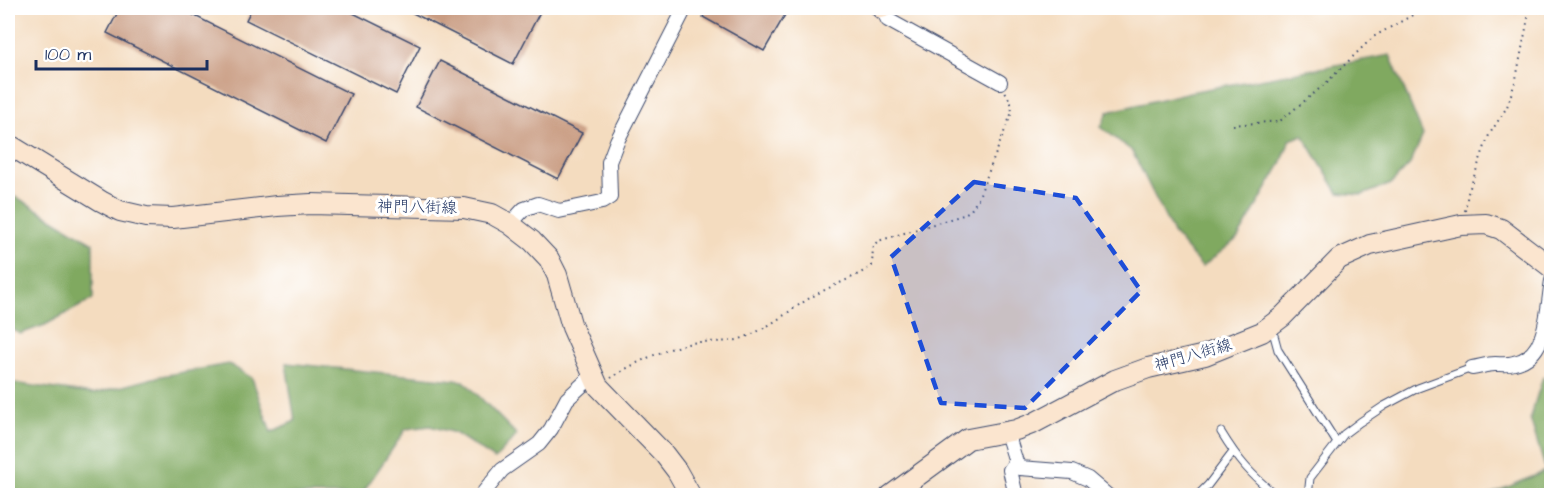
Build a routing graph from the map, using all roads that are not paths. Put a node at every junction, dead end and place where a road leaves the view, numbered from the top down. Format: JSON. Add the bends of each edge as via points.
{"nodes":[{"id":1,"x":685,"y":8,"type":"edge"},
{"id":2,"x":882,"y":8,"type":"edge"},
{"id":3,"x":1000,"y":82,"type":"road end"},
{"id":4,"x":8,"y":144,"type":"edge"},
{"id":5,"x":510,"y":224,"type":"junction"},
{"id":6,"x":1551,"y":268,"type":"edge"},
{"id":7,"x":1551,"y":281,"type":"edge"},
{"id":8,"x":1272,"y":325,"type":"junction"},
{"id":9,"x":1472,"y":368,"type":"joint"},
{"id":10,"x":596,"y":381,"type":"junction"},
{"id":11,"x":1221,"y":432,"type":"dead end"},
{"id":12,"x":1007,"y":433,"type":"junction"},
{"id":13,"x":1337,"y":443,"type":"junction"},
{"id":14,"x":1233,"y":452,"type":"junction"},
{"id":15,"x":1016,"y":462,"type":"junction"},
{"id":16,"x":482,"y":495,"type":"edge"},
{"id":17,"x":691,"y":495,"type":"edge"},
{"id":18,"x":890,"y":495,"type":"edge"},
{"id":19,"x":1016,"y":495,"type":"edge"},
{"id":20,"x":1108,"y":495,"type":"edge"},
{"id":21,"x":1197,"y":495,"type":"edge"},
{"id":22,"x":1277,"y":495,"type":"edge"},
{"id":23,"x":1308,"y":495,"type":"edge"}],
"edges":[{"from":1,"to":5,"type":"street","via":[[617,141],[609,162],[610,196],[602,202],[559,211],[538,204],[524,209]]},
{"from":2,"to":3,"type":"street","via":[[888,20]]},
{"from":4,"to":5,"type":"main road","name":"神門八街線","via":[[101,201],[137,215],[173,218],[296,204],[435,207],[473,209]]},
{"from":5,"to":10,"type":"main road","name":"神門八街線","via":[[549,259]]},
{"from":6,"to":8,"type":"main road","name":"神門八街線","via":[[1501,230],[1486,224],[1461,225],[1370,245],[1339,259]]},
{"from":7,"to":9,"type":"street","via":[[1541,342],[1535,352],[1513,364]]},
{"from":8,"to":12,"type":"main road","name":"神門八街線","via":[[1205,355],[1148,368],[1115,381]]},
{"from":8,"to":13,"type":"lane","via":[[1278,350]]},
{"from":9,"to":13,"type":"lane","via":[[1418,388],[1384,406]]},
{"from":10,"to":16,"type":"street","via":[[567,399],[539,444],[502,471]]},
{"from":10,"to":17,"type":"main road","name":"神門八街線","via":[[664,454]]},
{"from":11,"to":14,"type":"lane"},
{"from":12,"to":15,"type":"street"},
{"from":12,"to":18,"type":"main road","name":"神門八街線","via":[[968,440]]},
{"from":13,"to":23,"type":"lane","via":[[1310,478]]},
{"from":14,"to":21,"type":"lane"},
{"from":14,"to":22,"type":"lane","via":[[1254,477]]},
{"from":15,"to":19,"type":"street","via":[[1010,470]]},
{"from":15,"to":20,"type":"street","via":[[1020,468],[1072,472]]}]}
